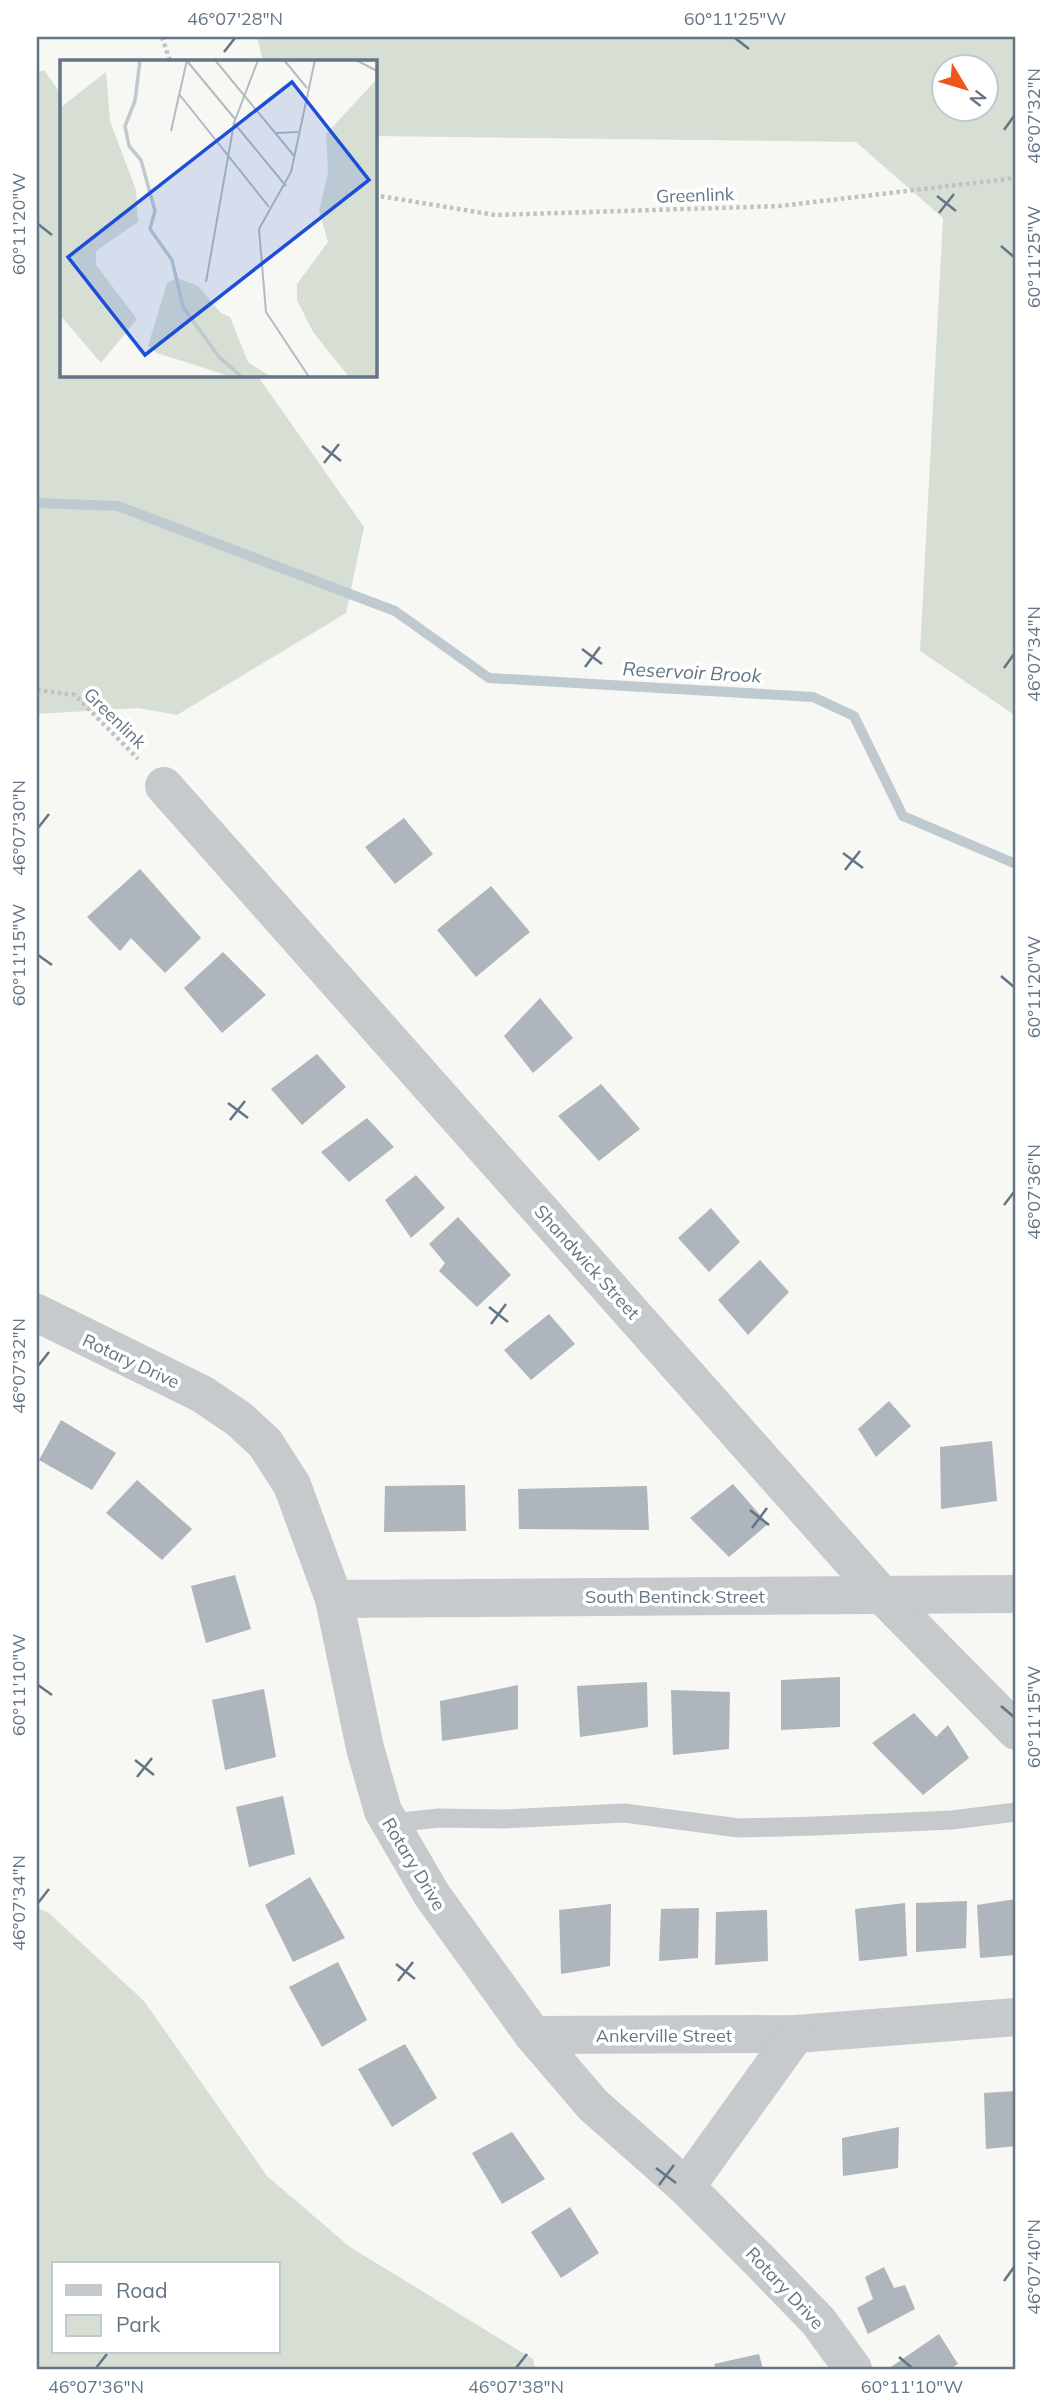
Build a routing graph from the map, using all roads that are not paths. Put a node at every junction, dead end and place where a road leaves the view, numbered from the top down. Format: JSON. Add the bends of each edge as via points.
{"nodes":[{"id":1,"x":164,"y":786,"type":"road end"},
{"id":2,"x":37,"y":1313,"type":"edge"},
{"id":3,"x":1016,"y":1594,"type":"edge"},
{"id":4,"x":883,"y":1595,"type":"junction"},
{"id":5,"x":334,"y":1599,"type":"junction"},
{"id":6,"x":1016,"y":1731,"type":"edge"},
{"id":7,"x":1016,"y":1812,"type":"edge"},
{"id":8,"x":392,"y":1823,"type":"junction"},
{"id":9,"x":1016,"y":2017,"type":"edge"},
{"id":10,"x":796,"y":2034,"type":"junction"},
{"id":11,"x":533,"y":2035,"type":"junction"},
{"id":12,"x":686,"y":2187,"type":"junction"},
{"id":13,"x":853,"y":2369,"type":"edge"}],
"edges":[{"from":1,"to":4,"type":"street","name":"Shandwick Street"},
{"from":2,"to":5,"type":"street","name":"Rotary Drive","via":[[202,1394],[250,1428],[292,1485]]},
{"from":3,"to":4,"type":"street","name":"South Bentinck Street"},
{"from":4,"to":5,"type":"street","name":"South Bentinck Street"},
{"from":4,"to":6,"type":"street","name":"Shandwick Street"},
{"from":5,"to":8,"type":"street","name":"Rotary Drive","via":[[365,1748],[383,1811]]},
{"from":7,"to":8,"type":"lane","via":[[912,1822],[739,1828],[624,1813]]},
{"from":8,"to":11,"type":"street","name":"Rotary Drive","via":[[455,1931]]},
{"from":9,"to":10,"type":"street","name":"Ankerville Street"},
{"from":10,"to":11,"type":"street","name":"Ankerville Street"},
{"from":10,"to":12,"type":"street"},
{"from":11,"to":12,"type":"street","name":"Rotary Drive","via":[[593,2105]]},
{"from":12,"to":13,"type":"street","name":"Rotary Drive","via":[[819,2322]]}]}
